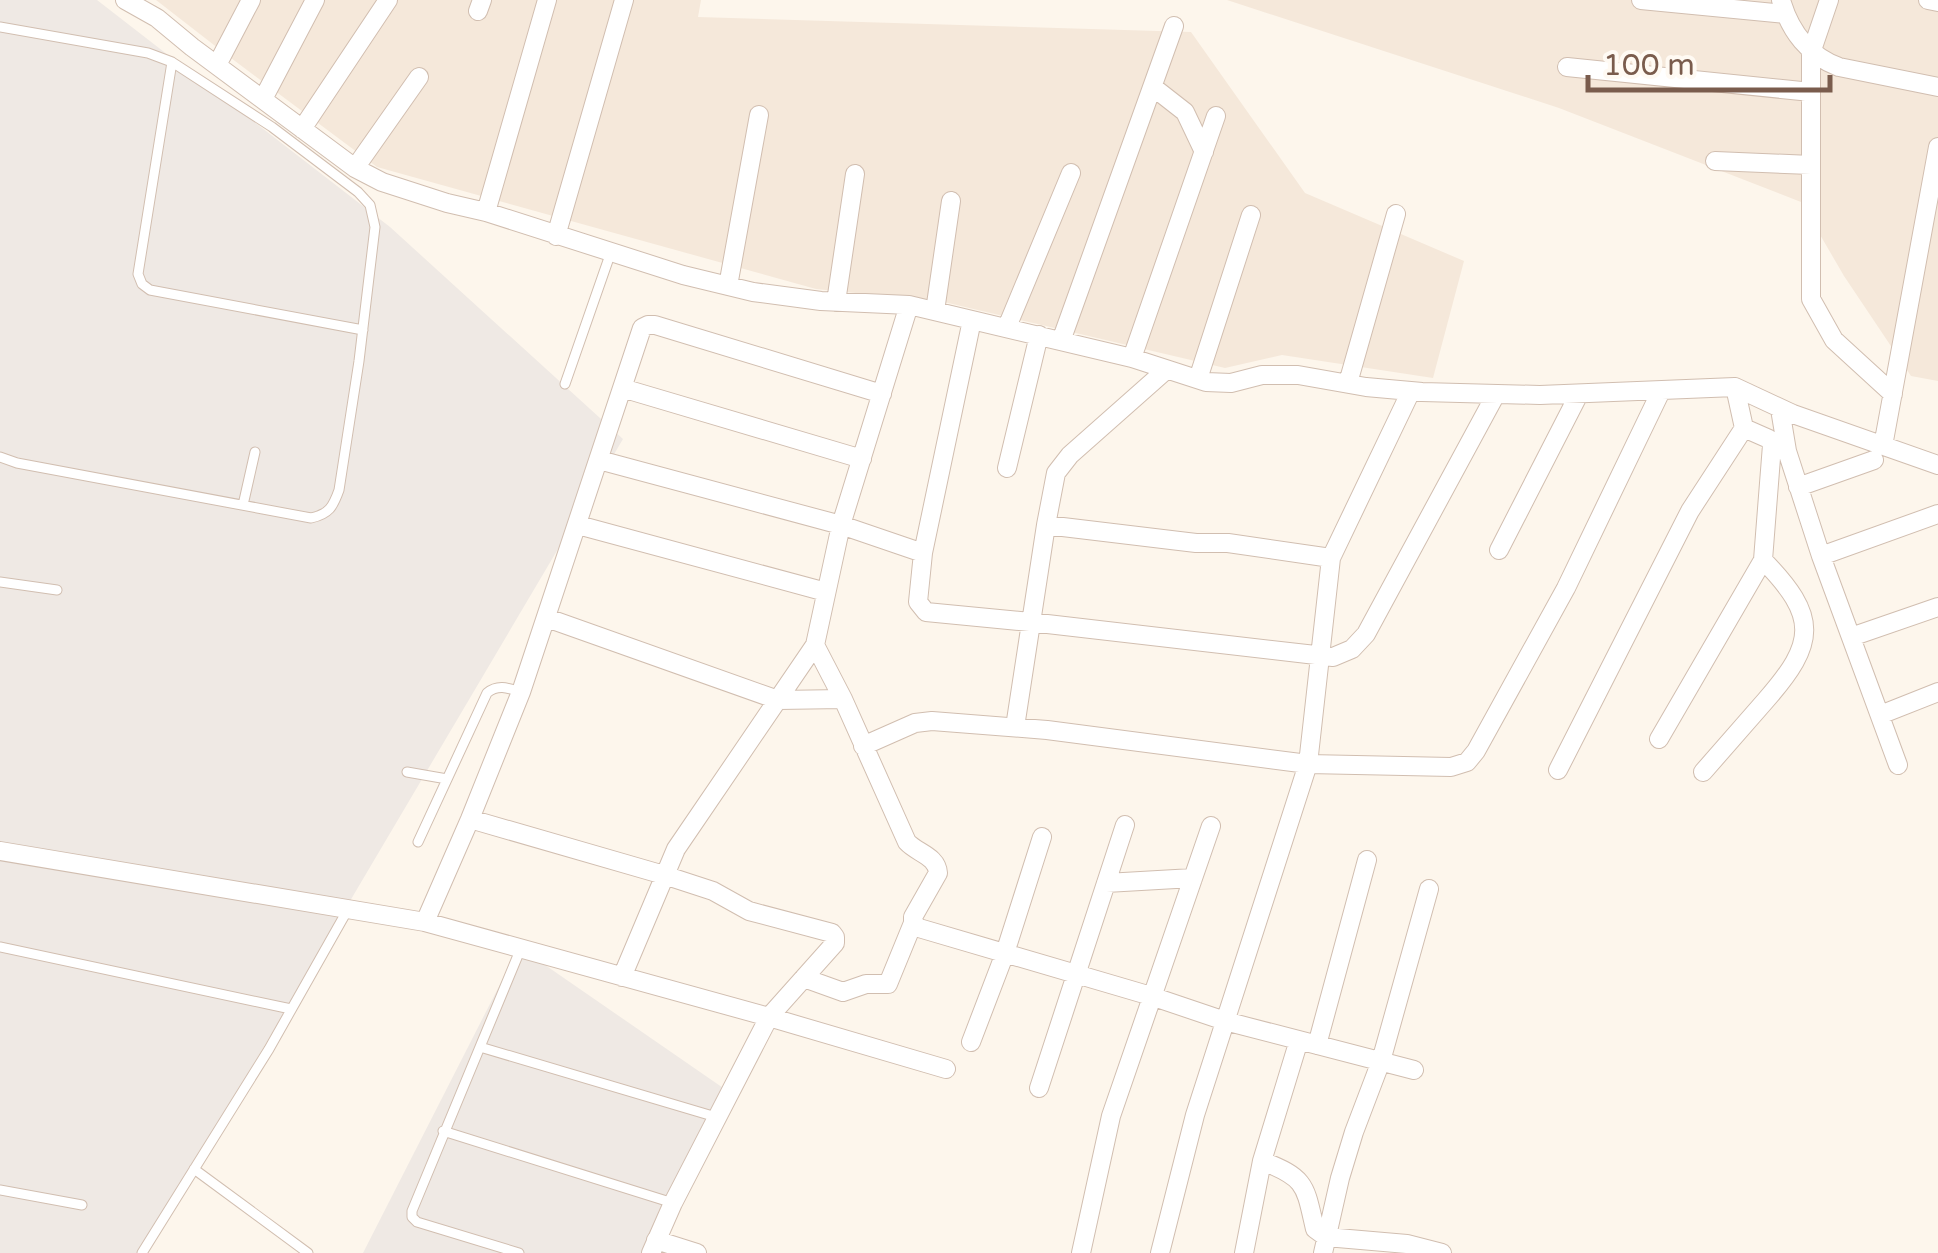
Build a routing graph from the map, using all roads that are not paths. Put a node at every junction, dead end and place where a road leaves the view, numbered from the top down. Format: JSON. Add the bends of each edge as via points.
{"nodes":[{"id":1,"x":125,"y":0,"type":"edge"},
{"id":2,"x":251,"y":0,"type":"edge"},
{"id":3,"x":315,"y":0,"type":"edge"},
{"id":4,"x":388,"y":0,"type":"edge"},
{"id":5,"x":548,"y":0,"type":"edge"},
{"id":6,"x":624,"y":0,"type":"edge"},
{"id":7,"x":1642,"y":0,"type":"edge"},
{"id":8,"x":1829,"y":0,"type":"edge"},
{"id":9,"x":1928,"y":0,"type":"edge"},
{"id":10,"x":1938,"y":2,"type":"edge"},
{"id":11,"x":1783,"y":7,"type":"edge"},
{"id":12,"x":0,"y":26,"type":"edge"},
{"id":13,"x":1174,"y":26,"type":"dead end"},
{"id":14,"x":1811,"y":54,"type":"junction"},
{"id":15,"x":172,"y":62,"type":"junction"},
{"id":16,"x":217,"y":65,"type":"junction"},
{"id":17,"x":1567,"y":68,"type":"dead end"},
{"id":18,"x":419,"y":77,"type":"dead end"},
{"id":19,"x":1152,"y":87,"type":"junction"},
{"id":20,"x":1938,"y":87,"type":"edge"},
{"id":21,"x":1811,"y":92,"type":"junction"},
{"id":22,"x":262,"y":99,"type":"junction"},
{"id":23,"x":759,"y":115,"type":"dead end"},
{"id":24,"x":1216,"y":116,"type":"dead end"},
{"id":25,"x":302,"y":129,"type":"junction"},
{"id":26,"x":1938,"y":148,"type":"edge"},
{"id":27,"x":1204,"y":152,"type":"junction"},
{"id":28,"x":1715,"y":160,"type":"dead end"},
{"id":29,"x":1810,"y":165,"type":"junction"},
{"id":30,"x":355,"y":168,"type":"junction"},
{"id":31,"x":1936,"y":171,"type":"edge"},
{"id":32,"x":1072,"y":173,"type":"dead end"},
{"id":33,"x":855,"y":174,"type":"dead end"},
{"id":34,"x":951,"y":201,"type":"dead end"},
{"id":35,"x":486,"y":212,"type":"junction"},
{"id":36,"x":1396,"y":214,"type":"dead end"},
{"id":37,"x":1251,"y":215,"type":"dead end"},
{"id":38,"x":556,"y":236,"type":"junction"},
{"id":39,"x":1929,"y":251,"type":"edge"},
{"id":40,"x":610,"y":252,"type":"junction"},
{"id":41,"x":728,"y":286,"type":"junction"},
{"id":42,"x":836,"y":302,"type":"junction"},
{"id":43,"x":909,"y":305,"type":"junction"},
{"id":44,"x":935,"y":311,"type":"junction"},
{"id":45,"x":972,"y":320,"type":"junction"},
{"id":46,"x":1006,"y":328,"type":"junction"},
{"id":47,"x":363,"y":330,"type":"junction"},
{"id":48,"x":1039,"y":335,"type":"junction"},
{"id":49,"x":1061,"y":341,"type":"junction"},
{"id":50,"x":1132,"y":358,"type":"junction"},
{"id":51,"x":1166,"y":370,"type":"junction"},
{"id":52,"x":1198,"y":379,"type":"junction"},
{"id":53,"x":564,"y":384,"type":"dead end"},
{"id":54,"x":1348,"y":384,"type":"junction"},
{"id":55,"x":1735,"y":386,"type":"junction"},
{"id":56,"x":622,"y":388,"type":"junction"},
{"id":57,"x":1410,"y":391,"type":"junction"},
{"id":58,"x":1661,"y":391,"type":"junction"},
{"id":59,"x":882,"y":394,"type":"junction"},
{"id":60,"x":1496,"y":394,"type":"junction"},
{"id":61,"x":1579,"y":394,"type":"junction"},
{"id":62,"x":1893,"y":394,"type":"junction"},
{"id":63,"x":1780,"y":409,"type":"junction"},
{"id":64,"x":1744,"y":428,"type":"junction"},
{"id":65,"x":255,"y":452,"type":"dead end"},
{"id":66,"x":1878,"y":453,"type":"junction"},
{"id":67,"x":0,"y":456,"type":"edge"},
{"id":68,"x":862,"y":459,"type":"junction"},
{"id":69,"x":599,"y":460,"type":"junction"},
{"id":70,"x":1938,"y":465,"type":"edge"},
{"id":71,"x":1007,"y":468,"type":"dead end"},
{"id":72,"x":1798,"y":487,"type":"junction"},
{"id":73,"x":243,"y":505,"type":"junction"},
{"id":74,"x":1938,"y":514,"type":"edge"},
{"id":75,"x":578,"y":525,"type":"junction"},
{"id":76,"x":842,"y":525,"type":"junction"},
{"id":77,"x":1046,"y":525,"type":"junction"},
{"id":78,"x":1499,"y":550,"type":"dead end"},
{"id":79,"x":922,"y":553,"type":"junction"},
{"id":80,"x":1821,"y":556,"type":"junction"},
{"id":81,"x":1331,"y":558,"type":"junction"},
{"id":82,"x":1763,"y":560,"type":"junction"},
{"id":83,"x":0,"y":582,"type":"edge"},
{"id":84,"x":57,"y":590,"type":"dead end"},
{"id":85,"x":826,"y":592,"type":"junction"},
{"id":86,"x":1938,"y":606,"type":"edge"},
{"id":87,"x":547,"y":618,"type":"junction"},
{"id":88,"x":1030,"y":622,"type":"junction"},
{"id":89,"x":1851,"y":637,"type":"junction"},
{"id":90,"x":814,"y":644,"type":"junction"},
{"id":91,"x":1320,"y":656,"type":"junction"},
{"id":92,"x":522,"y":692,"type":"junction"},
{"id":93,"x":1938,"y":692,"type":"edge"},
{"id":94,"x":843,"y":699,"type":"junction"},
{"id":95,"x":778,"y":700,"type":"junction"},
{"id":96,"x":1880,"y":716,"type":"junction"},
{"id":97,"x":1015,"y":727,"type":"junction"},
{"id":98,"x":1659,"y":739,"type":"dead end"},
{"id":99,"x":863,"y":746,"type":"junction"},
{"id":100,"x":1308,"y":764,"type":"junction"},
{"id":101,"x":1898,"y":765,"type":"dead end"},
{"id":102,"x":1558,"y":770,"type":"dead end"},
{"id":103,"x":407,"y":772,"type":"dead end"},
{"id":104,"x":1704,"y":772,"type":"dead end"},
{"id":105,"x":447,"y":779,"type":"junction"},
{"id":106,"x":470,"y":819,"type":"junction"},
{"id":107,"x":1125,"y":824,"type":"dead end"},
{"id":108,"x":1211,"y":826,"type":"dead end"},
{"id":109,"x":1042,"y":838,"type":"dead end"},
{"id":110,"x":418,"y":842,"type":"dead end"},
{"id":111,"x":0,"y":851,"type":"edge"},
{"id":112,"x":1368,"y":860,"type":"dead end"},
{"id":113,"x":664,"y":875,"type":"junction"},
{"id":114,"x":1193,"y":878,"type":"junction"},
{"id":115,"x":1106,"y":883,"type":"junction"},
{"id":116,"x":1429,"y":889,"type":"dead end"},
{"id":117,"x":348,"y":908,"type":"junction"},
{"id":118,"x":425,"y":922,"type":"junction"},
{"id":119,"x":913,"y":923,"type":"junction"},
{"id":120,"x":0,"y":946,"type":"edge"},
{"id":121,"x":521,"y":948,"type":"junction"},
{"id":122,"x":1005,"y":953,"type":"junction"},
{"id":123,"x":1077,"y":976,"type":"junction"},
{"id":124,"x":622,"y":978,"type":"junction"},
{"id":125,"x":804,"y":978,"type":"junction"},
{"id":126,"x":1151,"y":996,"type":"junction"},
{"id":127,"x":291,"y":1009,"type":"junction"},
{"id":128,"x":770,"y":1017,"type":"junction"},
{"id":129,"x":1225,"y":1021,"type":"junction"},
{"id":130,"x":972,"y":1042,"type":"dead end"},
{"id":131,"x":1308,"y":1043,"type":"junction"},
{"id":132,"x":480,"y":1047,"type":"junction"},
{"id":133,"x":1381,"y":1062,"type":"junction"},
{"id":134,"x":946,"y":1069,"type":"dead end"},
{"id":135,"x":1414,"y":1070,"type":"dead end"},
{"id":136,"x":1039,"y":1088,"type":"dead end"},
{"id":137,"x":716,"y":1117,"type":"junction"},
{"id":138,"x":443,"y":1131,"type":"junction"},
{"id":139,"x":1262,"y":1162,"type":"junction"},
{"id":140,"x":194,"y":1169,"type":"junction"},
{"id":141,"x":0,"y":1190,"type":"edge"},
{"id":142,"x":673,"y":1203,"type":"junction"},
{"id":143,"x":82,"y":1206,"type":"dead end"},
{"id":144,"x":1325,"y":1245,"type":"edge"},
{"id":145,"x":653,"y":1247,"type":"edge"},
{"id":146,"x":142,"y":1253,"type":"edge"},
{"id":147,"x":308,"y":1253,"type":"edge"},
{"id":148,"x":519,"y":1253,"type":"edge"},
{"id":149,"x":697,"y":1253,"type":"edge"},
{"id":150,"x":1080,"y":1253,"type":"edge"},
{"id":151,"x":1160,"y":1253,"type":"edge"},
{"id":152,"x":1244,"y":1253,"type":"edge"},
{"id":153,"x":1442,"y":1253,"type":"edge"}],
"edges":[{"from":1,"to":16,"type":"street"},
{"from":2,"to":16,"type":"street"},
{"from":3,"to":22,"type":"street"},
{"from":4,"to":25,"type":"street"},
{"from":5,"to":35,"type":"street"},
{"from":6,"to":38,"type":"street"},
{"from":7,"to":11,"type":"street"},
{"from":8,"to":14,"type":"street"},
{"from":9,"to":10,"type":"street"},
{"from":11,"to":14,"type":"street"},
{"from":12,"to":15,"type":"lane"},
{"from":13,"to":19,"type":"street"},
{"from":14,"to":20,"type":"street","via":[[1839,67]]},
{"from":14,"to":21,"type":"street"},
{"from":15,"to":47,"type":"lane","via":[[272,127],[370,205],[376,226]]},
{"from":15,"to":47,"type":"lane","via":[[138,274],[142,284]]},
{"from":16,"to":22,"type":"street"},
{"from":17,"to":21,"type":"street"},
{"from":18,"to":30,"type":"street"},
{"from":19,"to":27,"type":"street","via":[[1185,112]]},
{"from":19,"to":49,"type":"street"},
{"from":21,"to":29,"type":"street"},
{"from":22,"to":25,"type":"street"},
{"from":23,"to":41,"type":"street"},
{"from":24,"to":27,"type":"street"},
{"from":25,"to":30,"type":"street"},
{"from":26,"to":31,"type":"street"},
{"from":27,"to":50,"type":"street"},
{"from":28,"to":29,"type":"street"},
{"from":29,"to":62,"type":"street","via":[[1810,299],[1834,340]]},
{"from":30,"to":35,"type":"street"},
{"from":31,"to":39,"type":"street"},
{"from":32,"to":46,"type":"street"},
{"from":33,"to":42,"type":"street"},
{"from":34,"to":44,"type":"street"},
{"from":35,"to":38,"type":"street"},
{"from":36,"to":54,"type":"street"},
{"from":37,"to":52,"type":"street"},
{"from":38,"to":40,"type":"street"},
{"from":39,"to":62,"type":"street"},
{"from":40,"to":41,"type":"street"},
{"from":40,"to":53,"type":"lane"},
{"from":41,"to":42,"type":"street"},
{"from":42,"to":43,"type":"street"},
{"from":43,"to":44,"type":"street"},
{"from":43,"to":59,"type":"street"},
{"from":44,"to":45,"type":"street"},
{"from":45,"to":46,"type":"street"},
{"from":45,"to":79,"type":"street"},
{"from":46,"to":48,"type":"street"},
{"from":47,"to":73,"type":"lane","via":[[332,508],[311,518]]},
{"from":48,"to":49,"type":"street"},
{"from":48,"to":71,"type":"street"},
{"from":49,"to":50,"type":"street"},
{"from":50,"to":51,"type":"street"},
{"from":51,"to":52,"type":"street"},
{"from":51,"to":77,"type":"street","via":[[1061,464]]},
{"from":52,"to":54,"type":"street","via":[[1298,375]]},
{"from":54,"to":57,"type":"street"},
{"from":55,"to":58,"type":"street"},
{"from":55,"to":63,"type":"street"},
{"from":55,"to":64,"type":"street"},
{"from":56,"to":59,"type":"street","via":[[642,328],[655,325]]},
{"from":56,"to":68,"type":"street"},
{"from":56,"to":69,"type":"street"},
{"from":57,"to":60,"type":"street"},
{"from":57,"to":81,"type":"street"},
{"from":58,"to":61,"type":"street"},
{"from":58,"to":100,"type":"street","via":[[1566,588],[1467,762]]},
{"from":59,"to":68,"type":"street"},
{"from":60,"to":61,"type":"street"},
{"from":60,"to":91,"type":"street","via":[[1366,634],[1352,649]]},
{"from":61,"to":78,"type":"street"},
{"from":62,"to":66,"type":"street"},
{"from":63,"to":66,"type":"street"},
{"from":63,"to":72,"type":"street"},
{"from":64,"to":82,"type":"street","via":[[1772,445]]},
{"from":64,"to":102,"type":"street","via":[[1690,511]]},
{"from":65,"to":73,"type":"lane"},
{"from":66,"to":70,"type":"street"},
{"from":66,"to":72,"type":"street"},
{"from":67,"to":73,"type":"lane"},
{"from":68,"to":76,"type":"street"},
{"from":69,"to":75,"type":"street"},
{"from":69,"to":76,"type":"street"},
{"from":72,"to":80,"type":"street"},
{"from":74,"to":80,"type":"street"},
{"from":75,"to":85,"type":"street"},
{"from":75,"to":87,"type":"street"},
{"from":76,"to":79,"type":"street"},
{"from":76,"to":85,"type":"street"},
{"from":77,"to":81,"type":"street"},
{"from":77,"to":88,"type":"street"},
{"from":79,"to":88,"type":"street","via":[[918,602],[926,612]]},
{"from":80,"to":89,"type":"street"},
{"from":81,"to":91,"type":"street"},
{"from":82,"to":98,"type":"street"},
{"from":82,"to":104,"type":"street","via":[[1796,600],[1802,652]]},
{"from":83,"to":84,"type":"lane"},
{"from":85,"to":90,"type":"street"},
{"from":86,"to":89,"type":"street"},
{"from":87,"to":92,"type":"street"},
{"from":87,"to":95,"type":"street"},
{"from":88,"to":91,"type":"street"},
{"from":88,"to":97,"type":"street"},
{"from":89,"to":96,"type":"street"},
{"from":90,"to":94,"type":"street"},
{"from":90,"to":95,"type":"street"},
{"from":91,"to":100,"type":"street"},
{"from":92,"to":105,"type":"lane","via":[[504,687],[486,693]]},
{"from":92,"to":106,"type":"street"},
{"from":93,"to":96,"type":"street"},
{"from":94,"to":95,"type":"street"},
{"from":94,"to":99,"type":"street"},
{"from":95,"to":113,"type":"street"},
{"from":96,"to":101,"type":"street"},
{"from":97,"to":99,"type":"street","via":[[932,720]]},
{"from":97,"to":100,"type":"street"},
{"from":99,"to":119,"type":"street","via":[[907,842],[938,866]]},
{"from":100,"to":129,"type":"street"},
{"from":103,"to":105,"type":"lane"},
{"from":105,"to":110,"type":"lane"},
{"from":106,"to":113,"type":"street"},
{"from":106,"to":118,"type":"street"},
{"from":107,"to":115,"type":"street"},
{"from":108,"to":114,"type":"street"},
{"from":109,"to":122,"type":"street"},
{"from":111,"to":117,"type":"street"},
{"from":112,"to":131,"type":"street"},
{"from":113,"to":124,"type":"street"},
{"from":113,"to":125,"type":"street","via":[[750,911],[832,933],[835,944]]},
{"from":114,"to":115,"type":"street"},
{"from":114,"to":126,"type":"street"},
{"from":115,"to":123,"type":"street"},
{"from":116,"to":133,"type":"street"},
{"from":117,"to":118,"type":"street"},
{"from":117,"to":127,"type":"lane"},
{"from":118,"to":121,"type":"street"},
{"from":119,"to":122,"type":"street"},
{"from":119,"to":125,"type":"street","via":[[888,984],[843,992]]},
{"from":120,"to":127,"type":"lane"},
{"from":121,"to":124,"type":"street"},
{"from":121,"to":132,"type":"lane"},
{"from":122,"to":123,"type":"street"},
{"from":122,"to":130,"type":"street"},
{"from":123,"to":126,"type":"street"},
{"from":123,"to":136,"type":"street"},
{"from":124,"to":128,"type":"street"},
{"from":125,"to":128,"type":"street"},
{"from":126,"to":129,"type":"street"},
{"from":126,"to":150,"type":"street","via":[[1111,1116]]},
{"from":127,"to":140,"type":"lane"},
{"from":128,"to":134,"type":"street"},
{"from":128,"to":137,"type":"street"},
{"from":129,"to":131,"type":"street"},
{"from":129,"to":151,"type":"street"},
{"from":131,"to":133,"type":"street"},
{"from":131,"to":139,"type":"street"},
{"from":132,"to":137,"type":"lane"},
{"from":132,"to":138,"type":"lane"},
{"from":133,"to":135,"type":"street"},
{"from":133,"to":144,"type":"street","via":[[1354,1132]]},
{"from":137,"to":142,"type":"street"},
{"from":138,"to":142,"type":"lane"},
{"from":138,"to":148,"type":"lane","via":[[412,1216]]},
{"from":139,"to":144,"type":"street","via":[[1300,1181]]},
{"from":139,"to":152,"type":"street"},
{"from":140,"to":146,"type":"lane"},
{"from":140,"to":147,"type":"lane"},
{"from":141,"to":143,"type":"lane"},
{"from":142,"to":145,"type":"street"},
{"from":144,"to":153,"type":"street","via":[[1407,1244]]},
{"from":145,"to":149,"type":"street"}]}
